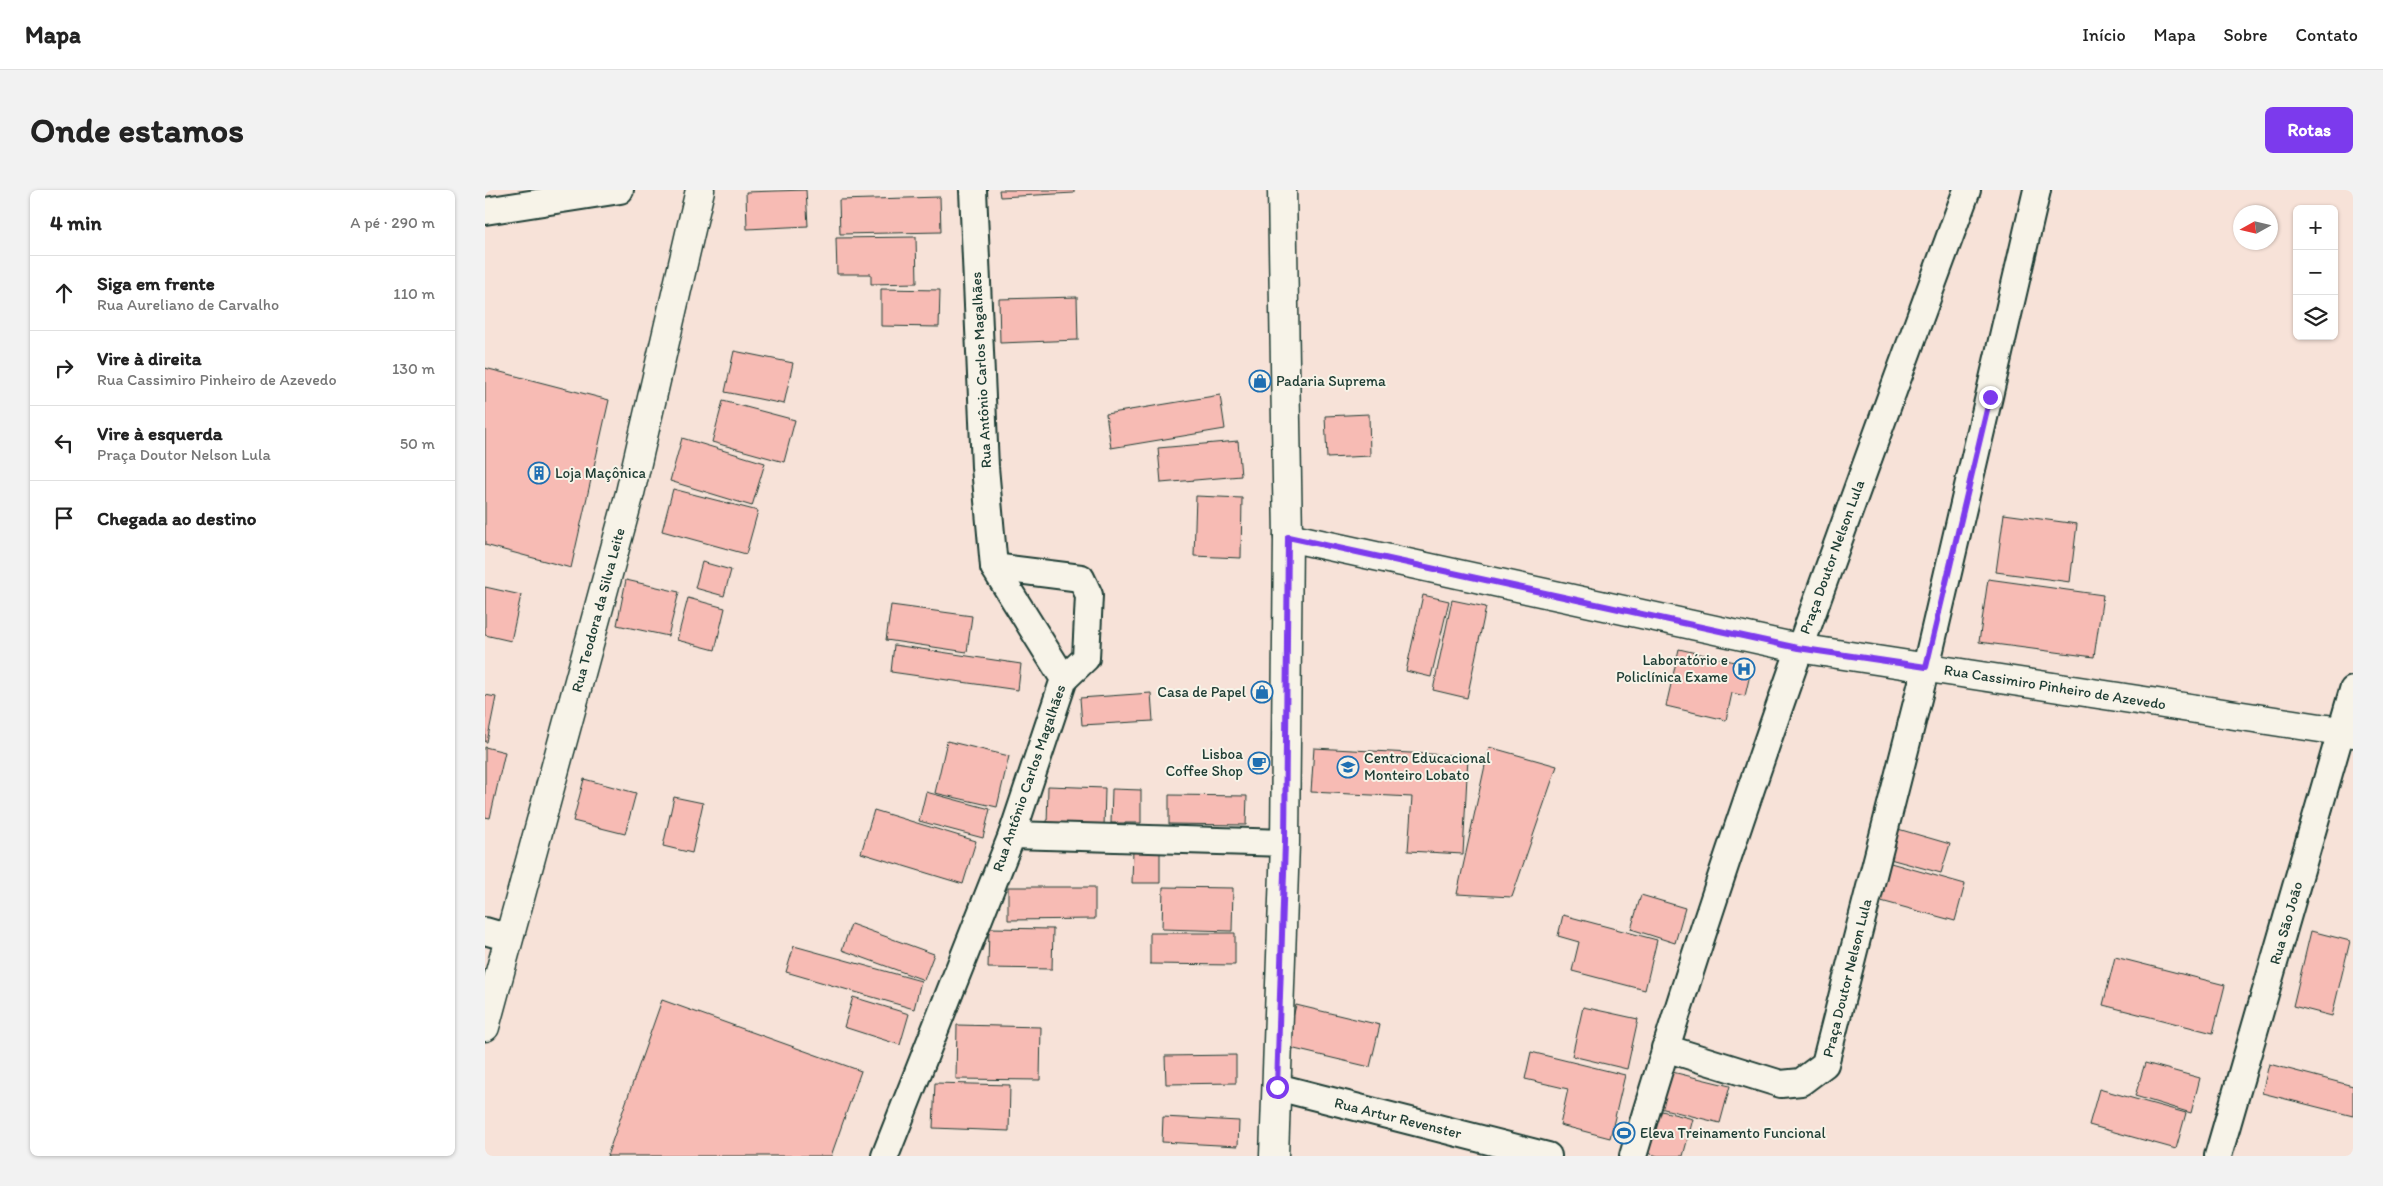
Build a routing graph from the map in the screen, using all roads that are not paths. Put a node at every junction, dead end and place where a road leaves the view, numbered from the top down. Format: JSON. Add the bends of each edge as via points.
{"nodes":[{"id":1,"x":620,"y":190,"type":"edge"},
{"id":2,"x":700,"y":190,"type":"edge"},
{"id":3,"x":973,"y":190,"type":"edge"},
{"id":4,"x":1282,"y":190,"type":"edge"},
{"id":5,"x":1967,"y":190,"type":"edge"},
{"id":6,"x":2037,"y":190,"type":"edge"},
{"id":7,"x":485,"y":211,"type":"edge"},
{"id":8,"x":1288,"y":537,"type":"junction"},
{"id":9,"x":994,"y":566,"type":"junction"},
{"id":10,"x":1798,"y":648,"type":"junction"},
{"id":11,"x":1926,"y":667,"type":"junction"},
{"id":12,"x":1064,"y":679,"type":"junction"},
{"id":13,"x":2353,"y":690,"type":"edge"},
{"id":14,"x":2347,"y":732,"type":"edge"},
{"id":15,"x":1012,"y":835,"type":"junction"},
{"id":16,"x":1285,"y":842,"type":"junction"},
{"id":17,"x":497,"y":935,"type":"edge"},
{"id":18,"x":485,"y":1027,"type":"edge"},
{"id":19,"x":1665,"y":1048,"type":"junction"},
{"id":20,"x":1277,"y":1087,"type":"junction"},
{"id":21,"x":885,"y":1156,"type":"edge"},
{"id":22,"x":1274,"y":1156,"type":"edge"},
{"id":23,"x":1548,"y":1156,"type":"edge"},
{"id":24,"x":1633,"y":1156,"type":"edge"},
{"id":25,"x":2217,"y":1156,"type":"edge"}],
"edges":[{"from":1,"to":7,"type":"street"},
{"from":2,"to":17,"type":"street","name":"Rua Teodora da Silva Leite","via":[[630,493]]},
{"from":3,"to":9,"type":"street","name":"Rua Antônio Carlos Magalhães","via":[[985,467]]},
{"from":4,"to":8,"type":"street"},
{"from":5,"to":10,"type":"street","name":"Praça Doutor Nelson Lula"},
{"from":6,"to":11,"type":"street","name":"Praça Doutor Nelson Lula"},
{"from":8,"to":10,"type":"street","name":"Rua Cassimiro Pinheiro de Azevedo"},
{"from":8,"to":16,"type":"street"},
{"from":9,"to":12,"type":"street","name":"Rua Antônio Carlos Magalhães"},
{"from":9,"to":12,"type":"street","via":[[1081,578],[1089,595],[1086,658]]},
{"from":10,"to":11,"type":"street","name":"Rua Cassimiro Pinheiro de Azevedo"},
{"from":10,"to":19,"type":"street","name":"Praça Doutor Nelson Lula"},
{"from":11,"to":14,"type":"street","name":"Rua Cassimiro Pinheiro de Azevedo"},
{"from":11,"to":19,"type":"street","name":"Praça Doutor Nelson Lula","via":[[1825,1064],[1801,1082],[1781,1084]]},
{"from":12,"to":15,"type":"street","name":"Rua Antônio Carlos Magalhães"},
{"from":13,"to":14,"type":"street","name":"Rua São João"},
{"from":14,"to":25,"type":"street","name":"Rua São João"},
{"from":15,"to":16,"type":"street"},
{"from":15,"to":21,"type":"street","name":"Rua Antônio Carlos Magalhães"},
{"from":16,"to":20,"type":"street"},
{"from":17,"to":18,"type":"street","name":"Rua Teodora da Silva Leite"},
{"from":19,"to":24,"type":"street"},
{"from":20,"to":22,"type":"street"},
{"from":20,"to":23,"type":"street","name":"Rua Artur Revenster"}]}
